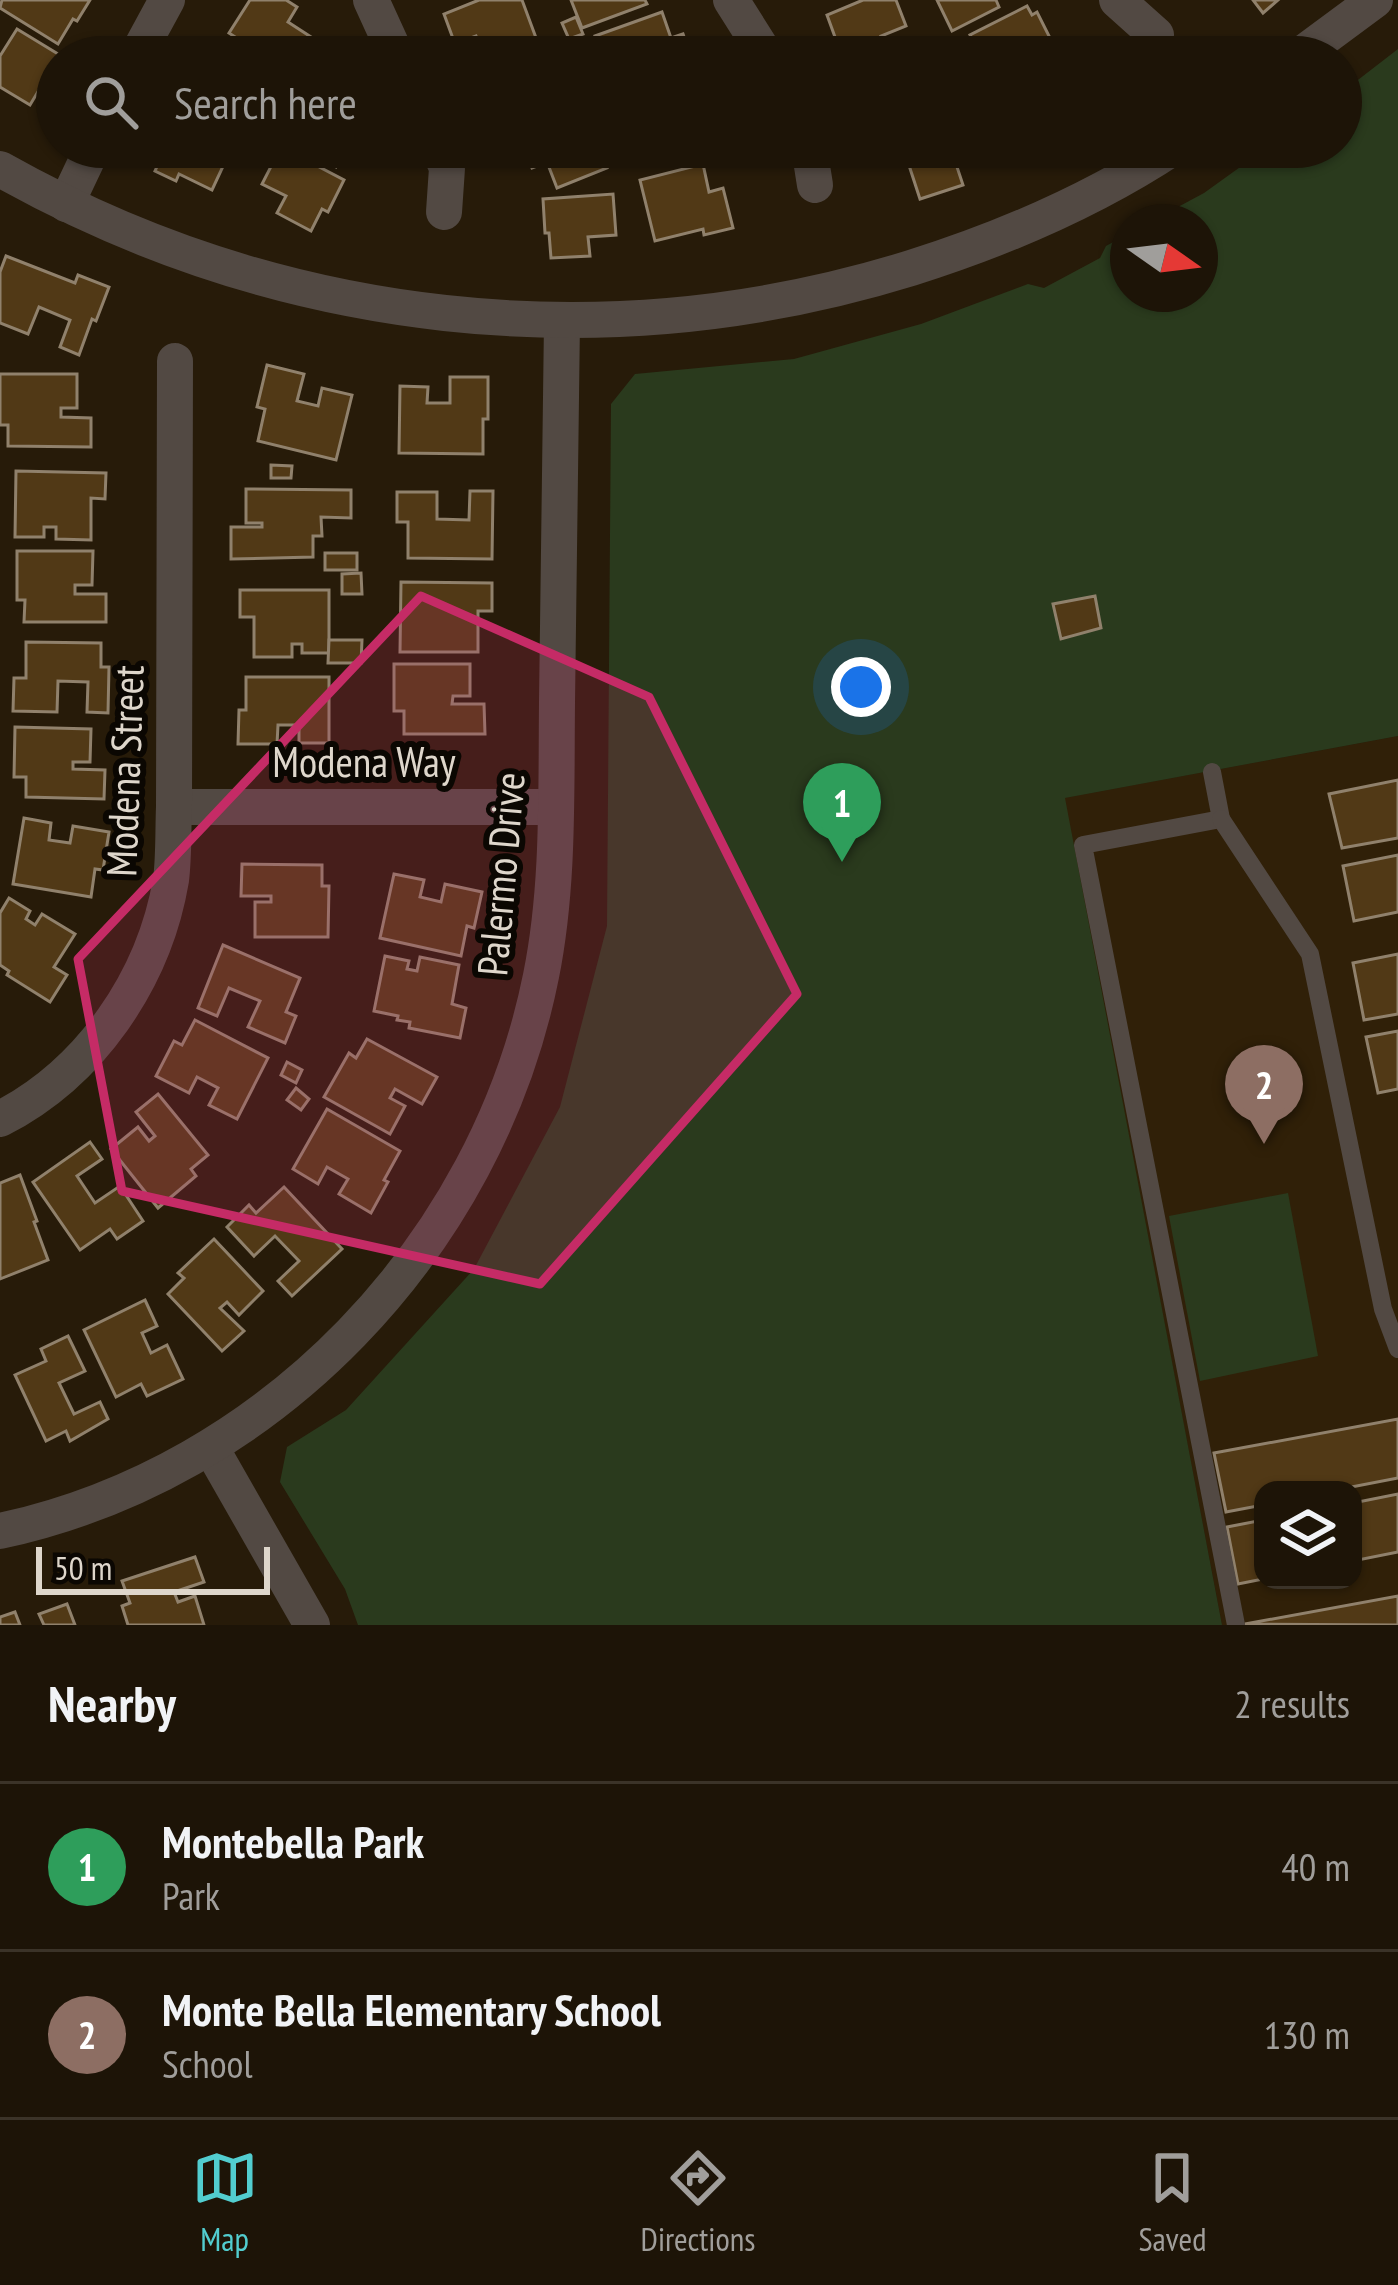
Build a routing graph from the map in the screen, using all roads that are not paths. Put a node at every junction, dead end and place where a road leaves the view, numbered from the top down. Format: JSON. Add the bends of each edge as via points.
{"nodes":[{"id":1,"x":167,"y":0,"type":"edge"},
{"id":2,"x":370,"y":0,"type":"edge"},
{"id":3,"x":731,"y":0,"type":"edge"},
{"id":4,"x":1118,"y":0,"type":"edge"},
{"id":5,"x":1375,"y":0,"type":"edge"},
{"id":6,"x":1156,"y":35,"type":"dead end"},
{"id":7,"x":147,"y":36,"type":"edge"},
{"id":8,"x":387,"y":36,"type":"edge"},
{"id":9,"x":753,"y":36,"type":"edge"},
{"id":10,"x":1326,"y":36,"type":"edge"},
{"id":11,"x":83,"y":168,"type":"edge"},
{"id":12,"x":447,"y":168,"type":"edge"},
{"id":13,"x":812,"y":168,"type":"edge"},
{"id":14,"x":1136,"y":168,"type":"edge"},
{"id":15,"x":0,"y":169,"type":"edge"},
{"id":16,"x":815,"y":184,"type":"dead end"},
{"id":17,"x":66,"y":204,"type":"junction"},
{"id":18,"x":445,"y":212,"type":"dead end"},
{"id":19,"x":562,"y":321,"type":"junction"},
{"id":20,"x":175,"y":361,"type":"dead end"},
{"id":21,"x":1211,"y":772,"type":"dead end"},
{"id":22,"x":174,"y":806,"type":"junction"},
{"id":23,"x":555,"y":807,"type":"junction"},
{"id":24,"x":1221,"y":819,"type":"junction"},
{"id":25,"x":0,"y":1119,"type":"edge"},
{"id":26,"x":1398,"y":1349,"type":"edge"},
{"id":27,"x":211,"y":1448,"type":"junction"},
{"id":28,"x":0,"y":1531,"type":"edge"},
{"id":29,"x":312,"y":1625,"type":"edge"},
{"id":30,"x":1235,"y":1625,"type":"edge"}],
"edges":[{"from":1,"to":7,"type":"street"},
{"from":2,"to":8,"type":"street"},
{"from":3,"to":9,"type":"street"},
{"from":4,"to":6,"type":"street"},
{"from":5,"to":10,"type":"street"},
{"from":11,"to":17,"type":"street"},
{"from":12,"to":18,"type":"street"},
{"from":13,"to":16,"type":"street"},
{"from":14,"to":19,"type":"street","via":[[1047,217],[895,272],[743,307]]},
{"from":15,"to":17,"type":"street"},
{"from":17,"to":19,"type":"street","via":[[171,250],[278,283],[410,310]]},
{"from":19,"to":23,"type":"street","name":"Palermo Drive"},
{"from":20,"to":22,"type":"street","name":"Modena Street"},
{"from":21,"to":24,"type":"lane"},
{"from":22,"to":23,"type":"street","name":"Modena Way"},
{"from":22,"to":25,"type":"street","name":"Modena Street","via":[[171,878],[133,989],[86,1054]]},
{"from":23,"to":27,"type":"street","name":"Palermo Drive","via":[[547,939],[531,1018],[456,1197],[357,1329]]},
{"from":24,"to":26,"type":"lane","via":[[1310,954]]},
{"from":24,"to":30,"type":"lane","via":[[1083,845]]},
{"from":27,"to":28,"type":"street","name":"Palermo Drive","via":[[90,1505]]},
{"from":27,"to":29,"type":"street"}]}
